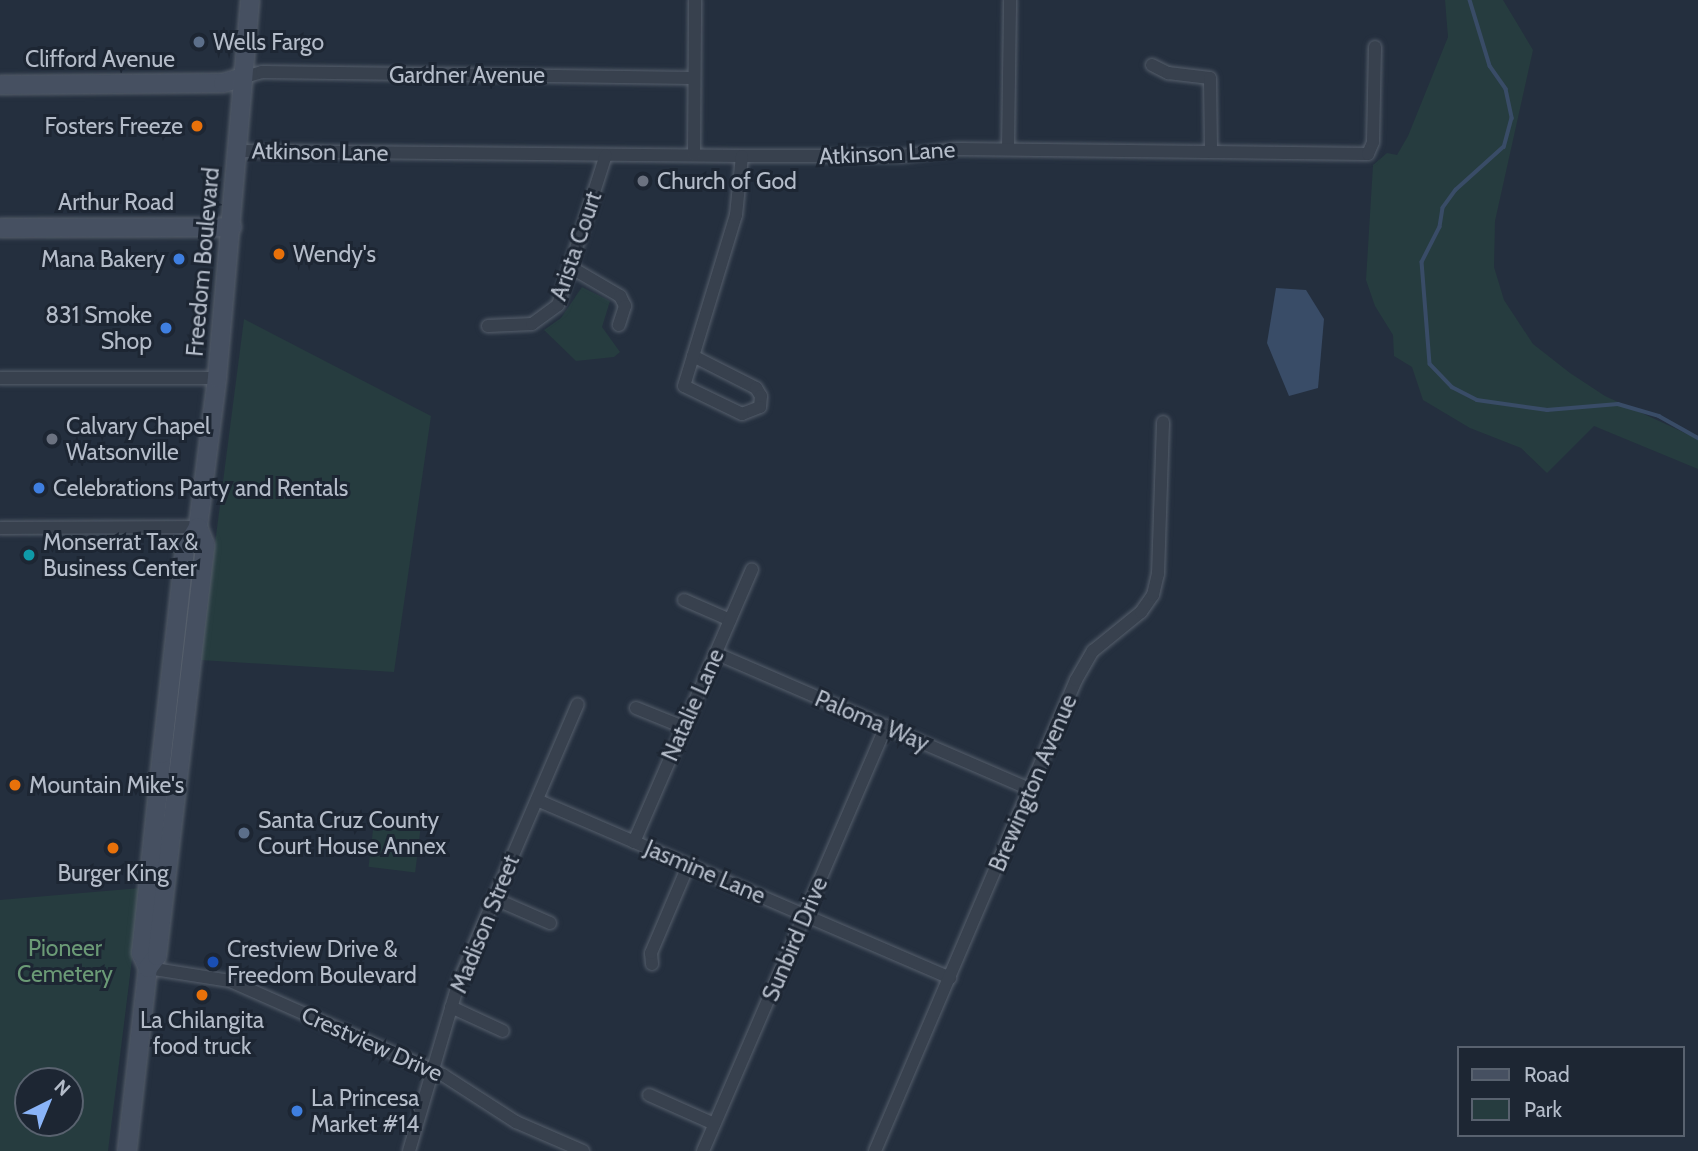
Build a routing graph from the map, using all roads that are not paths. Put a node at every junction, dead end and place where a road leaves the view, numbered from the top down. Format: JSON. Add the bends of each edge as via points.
{"nodes":[{"id":1,"x":250,"y":0,"type":"edge"},
{"id":2,"x":695,"y":0,"type":"edge"},
{"id":3,"x":1010,"y":0,"type":"edge"},
{"id":4,"x":1374,"y":47,"type":"dead end"},
{"id":5,"x":1152,"y":65,"type":"dead end"},
{"id":6,"x":242,"y":78,"type":"junction"},
{"id":7,"x":693,"y":78,"type":"junction"},
{"id":8,"x":0,"y":85,"type":"edge"},
{"id":9,"x":1008,"y":149,"type":"junction"},
{"id":10,"x":237,"y":151,"type":"junction"},
{"id":11,"x":1211,"y":152,"type":"junction"},
{"id":12,"x":606,"y":155,"type":"junction"},
{"id":13,"x":694,"y":155,"type":"junction"},
{"id":14,"x":742,"y":156,"type":"junction"},
{"id":15,"x":232,"y":227,"type":"junction"},
{"id":16,"x":0,"y":228,"type":"edge"},
{"id":17,"x":572,"y":268,"type":"junction"},
{"id":18,"x":619,"y":325,"type":"dead end"},
{"id":19,"x":488,"y":326,"type":"dead end"},
{"id":20,"x":693,"y":356,"type":"junction"},
{"id":21,"x":0,"y":378,"type":"edge"},
{"id":22,"x":217,"y":378,"type":"junction"},
{"id":23,"x":1163,"y":422,"type":"dead end"},
{"id":24,"x":198,"y":527,"type":"junction"},
{"id":25,"x":0,"y":528,"type":"edge"},
{"id":26,"x":752,"y":569,"type":"dead end"},
{"id":27,"x":684,"y":600,"type":"dead end"},
{"id":28,"x":730,"y":620,"type":"junction"},
{"id":29,"x":715,"y":653,"type":"junction"},
{"id":30,"x":578,"y":704,"type":"dead end"},
{"id":31,"x":636,"y":708,"type":"dead end"},
{"id":32,"x":886,"y":726,"type":"junction"},
{"id":33,"x":683,"y":727,"type":"junction"},
{"id":34,"x":1029,"y":789,"type":"junction"},
{"id":35,"x":537,"y":800,"type":"junction"},
{"id":36,"x":634,"y":842,"type":"junction"},
{"id":37,"x":688,"y":866,"type":"junction"},
{"id":38,"x":495,"y":899,"type":"junction"},
{"id":39,"x":805,"y":916,"type":"junction"},
{"id":40,"x":550,"y":923,"type":"dead end"},
{"id":41,"x":652,"y":964,"type":"dead end"},
{"id":42,"x":148,"y":968,"type":"junction"},
{"id":43,"x":950,"y":978,"type":"junction"},
{"id":44,"x":451,"y":1007,"type":"junction"},
{"id":45,"x":503,"y":1031,"type":"dead end"},
{"id":46,"x":432,"y":1070,"type":"junction"},
{"id":47,"x":649,"y":1094,"type":"dead end"},
{"id":48,"x":714,"y":1124,"type":"junction"},
{"id":49,"x":557,"y":1146,"type":"edge"},
{"id":50,"x":127,"y":1151,"type":"edge"},
{"id":51,"x":410,"y":1151,"type":"edge"},
{"id":52,"x":583,"y":1151,"type":"edge"},
{"id":53,"x":703,"y":1151,"type":"edge"},
{"id":54,"x":875,"y":1151,"type":"edge"}],
"edges":[{"from":1,"to":6,"type":"main road","name":"Freedom Boulevard"},
{"from":2,"to":7,"type":"street"},
{"from":3,"to":9,"type":"street"},
{"from":4,"to":11,"type":"street","name":"Atkinson Lane","via":[[1374,137],[1368,154]]},
{"from":5,"to":11,"type":"street","via":[[1168,74],[1210,78]]},
{"from":6,"to":7,"type":"street","name":"Gardner Avenue","via":[[262,72]]},
{"from":6,"to":8,"type":"main road","name":"Clifford Avenue","via":[[223,83]]},
{"from":6,"to":10,"type":"main road","name":"Freedom Boulevard"},
{"from":7,"to":13,"type":"street"},
{"from":9,"to":11,"type":"street","name":"Atkinson Lane"},
{"from":9,"to":14,"type":"street","name":"Atkinson Lane","via":[[884,157]]},
{"from":10,"to":12,"type":"street","name":"Atkinson Lane"},
{"from":10,"to":15,"type":"main road","name":"Freedom Boulevard"},
{"from":12,"to":13,"type":"street","name":"Atkinson Lane"},
{"from":12,"to":17,"type":"street","name":"Arista Court"},
{"from":13,"to":14,"type":"street","name":"Atkinson Lane"},
{"from":14,"to":20,"type":"street","via":[[736,215]]},
{"from":15,"to":16,"type":"main road","name":"Arthur Road"},
{"from":15,"to":22,"type":"main road","name":"Freedom Boulevard"},
{"from":17,"to":18,"type":"street","via":[[620,296],[625,306]]},
{"from":17,"to":19,"type":"street","name":"Arista Court","via":[[562,299],[544,318],[525,325]]},
{"from":20,"to":20,"type":"street","via":[[684,386],[742,414],[760,407],[756,387]]},
{"from":21,"to":22,"type":"street"},
{"from":22,"to":24,"type":"main road","name":"Freedom Boulevard"},
{"from":23,"to":34,"type":"street","name":"Brewington Avenue","via":[[1158,574],[1153,595],[1141,612],[1093,651]]},
{"from":24,"to":25,"type":"street"},
{"from":24,"to":42,"type":"main road","name":"Freedom Boulevard","via":[[185,549],[141,953]]},
{"from":26,"to":28,"type":"street","name":"Natalie Lane"},
{"from":27,"to":28,"type":"street"},
{"from":28,"to":29,"type":"street","name":"Natalie Lane"},
{"from":29,"to":32,"type":"street","name":"Paloma Way"},
{"from":29,"to":33,"type":"street","name":"Natalie Lane"},
{"from":30,"to":35,"type":"street","name":"Madison Street"},
{"from":31,"to":33,"type":"street"},
{"from":32,"to":34,"type":"street","name":"Paloma Way"},
{"from":32,"to":39,"type":"street","name":"Sunbird Drive"},
{"from":33,"to":36,"type":"street","name":"Natalie Lane"},
{"from":34,"to":43,"type":"street","name":"Brewington Avenue"},
{"from":35,"to":36,"type":"street","name":"Jasmine Lane"},
{"from":35,"to":38,"type":"street","name":"Madison Street"},
{"from":36,"to":37,"type":"street","name":"Jasmine Lane"},
{"from":37,"to":39,"type":"street","name":"Jasmine Lane"},
{"from":37,"to":41,"type":"street","via":[[650,953]]},
{"from":38,"to":40,"type":"street"},
{"from":38,"to":44,"type":"street","name":"Madison Street"},
{"from":39,"to":43,"type":"street","name":"Jasmine Lane"},
{"from":39,"to":48,"type":"street","name":"Sunbird Drive"},
{"from":42,"to":46,"type":"street","name":"Crestview Drive","via":[[230,982]]},
{"from":42,"to":50,"type":"main road","name":"Freedom Boulevard"},
{"from":43,"to":54,"type":"street","name":"Brewington Avenue"},
{"from":44,"to":45,"type":"street"},
{"from":44,"to":46,"type":"street","name":"Madison Street"},
{"from":46,"to":49,"type":"street","name":"Crestview Drive"},
{"from":46,"to":51,"type":"street","name":"Madison Street"},
{"from":47,"to":48,"type":"street"},
{"from":48,"to":53,"type":"street","name":"Sunbird Drive"},
{"from":49,"to":52,"type":"street","name":"Crestview Drive"}]}
